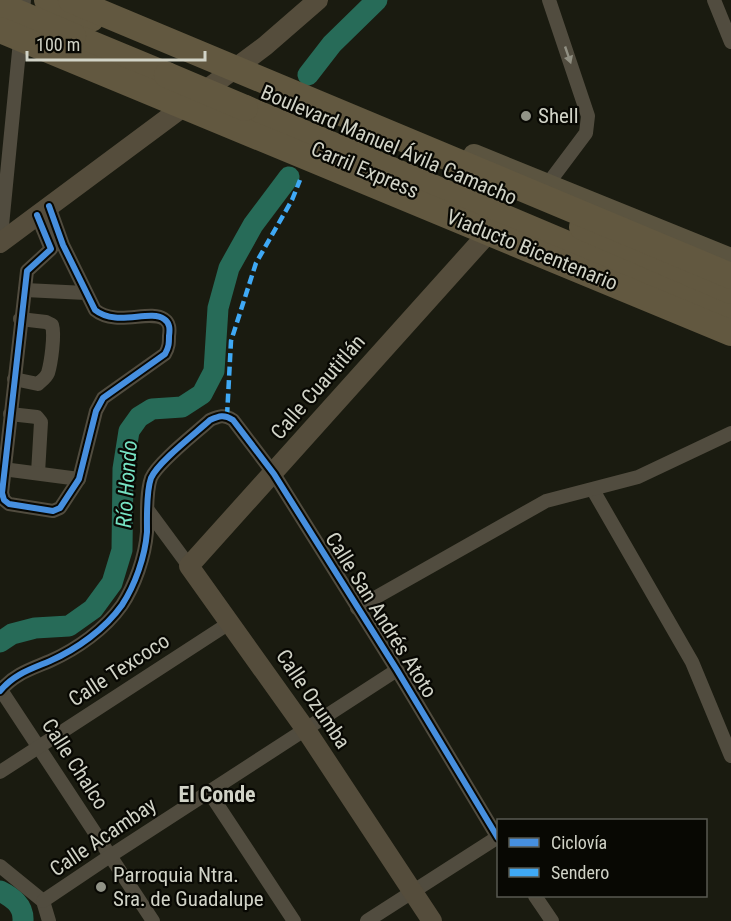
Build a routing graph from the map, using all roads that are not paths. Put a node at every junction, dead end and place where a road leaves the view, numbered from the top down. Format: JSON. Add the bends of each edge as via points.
{"nodes":[{"id":1,"x":24,"y":0,"type":"edge"},
{"id":2,"x":47,"y":0,"type":"edge"},
{"id":3,"x":318,"y":0,"type":"edge"},
{"id":4,"x":549,"y":0,"type":"edge"},
{"id":5,"x":714,"y":0,"type":"edge"},
{"id":6,"x":0,"y":5,"type":"edge"},
{"id":7,"x":79,"y":12,"type":"edge"},
{"id":8,"x":0,"y":18,"type":"edge"},
{"id":9,"x":0,"y":30,"type":"edge"},
{"id":10,"x":731,"y":42,"type":"edge"},
{"id":11,"x":198,"y":43,"type":"dead end"},
{"id":12,"x":60,"y":63,"type":"dead end"},
{"id":13,"x":253,"y":89,"type":"junction"},
{"id":14,"x":155,"y":103,"type":"dead end"},
{"id":15,"x":229,"y":133,"type":"dead end"},
{"id":16,"x":324,"y":174,"type":"junction"},
{"id":17,"x":411,"y":177,"type":"junction"},
{"id":18,"x":547,"y":184,"type":"junction"},
{"id":19,"x":583,"y":199,"type":"junction"},
{"id":20,"x":43,"y":211,"type":"junction"},
{"id":21,"x":482,"y":240,"type":"junction"},
{"id":22,"x":0,"y":242,"type":"edge"},
{"id":23,"x":626,"y":246,"type":"junction"},
{"id":24,"x":57,"y":247,"type":"junction"},
{"id":25,"x":0,"y":250,"type":"edge"},
{"id":26,"x":731,"y":259,"type":"edge"},
{"id":27,"x":731,"y":276,"type":"edge"},
{"id":28,"x":25,"y":290,"type":"junction"},
{"id":29,"x":731,"y":291,"type":"edge"},
{"id":30,"x":86,"y":293,"type":"junction"},
{"id":31,"x":731,"y":312,"type":"edge"},
{"id":32,"x":20,"y":319,"type":"junction"},
{"id":33,"x":731,"y":323,"type":"edge"},
{"id":34,"x":731,"y":333,"type":"edge"},
{"id":35,"x":731,"y":344,"type":"edge"},
{"id":36,"x":14,"y":380,"type":"junction"},
{"id":37,"x":10,"y":414,"type":"junction"},
{"id":38,"x":731,"y":433,"type":"edge"},
{"id":39,"x":3,"y":468,"type":"junction"},
{"id":40,"x":38,"y":473,"type":"junction"},
{"id":41,"x":274,"y":474,"type":"junction"},
{"id":42,"x":79,"y":478,"type":"junction"},
{"id":43,"x":593,"y":490,"type":"junction"},
{"id":44,"x":147,"y":509,"type":"junction"},
{"id":45,"x":189,"y":566,"type":"junction"},
{"id":46,"x":357,"y":608,"type":"junction"},
{"id":47,"x":231,"y":622,"type":"junction"},
{"id":48,"x":397,"y":670,"type":"junction"},
{"id":49,"x":0,"y":690,"type":"edge"},
{"id":50,"x":306,"y":730,"type":"junction"},
{"id":51,"x":40,"y":748,"type":"junction"},
{"id":52,"x":731,"y":756,"type":"edge"},
{"id":53,"x":0,"y":772,"type":"edge"},
{"id":54,"x":209,"y":792,"type":"junction"},
{"id":55,"x":497,"y":835,"type":"edge"},
{"id":56,"x":497,"y":838,"type":"edge"},
{"id":57,"x":110,"y":856,"type":"junction"},
{"id":58,"x":0,"y":866,"type":"edge"},
{"id":59,"x":413,"y":892,"type":"junction"},
{"id":60,"x":537,"y":897,"type":"edge"},
{"id":61,"x":43,"y":902,"type":"junction"},
{"id":62,"x":49,"y":921,"type":"edge"},
{"id":63,"x":153,"y":921,"type":"edge"},
{"id":64,"x":294,"y":921,"type":"edge"},
{"id":65,"x":367,"y":921,"type":"edge"},
{"id":66,"x":432,"y":921,"type":"edge"},
{"id":67,"x":552,"y":921,"type":"edge"}],
"edges":[{"from":1,"to":22,"type":"street"},
{"from":2,"to":7,"type":"highway","name":"Boulevard Manuel Ávila Camacho"},
{"from":3,"to":20,"type":"street","via":[[265,46]]},
{"from":4,"to":18,"type":"street","one_way":true,"via":[[588,116],[586,133]]},
{"from":5,"to":10,"type":"street"},
{"from":6,"to":7,"type":"highway","name":"Boulevard Manuel Ávila Camacho","bridge":true},
{"from":7,"to":11,"type":"main road"},
{"from":7,"to":13,"type":"highway","name":"Boulevard Manuel Ávila Camacho","via":[[170,64]]},
{"from":7,"to":27,"type":"highway","bridge":true},
{"from":8,"to":33,"type":"highway","name":"Carril Express"},
{"from":9,"to":34,"type":"highway","name":"Viaducto Bicentenario","bridge":true},
{"from":12,"to":14,"type":"main road"},
{"from":13,"to":17,"type":"highway","name":"Boulevard Manuel Ávila Camacho"},
{"from":13,"to":18,"type":"main road"},
{"from":13,"to":23,"type":"highway","name":"Boulevard Manuel Ávila Camacho"},
{"from":15,"to":16,"type":"main road"},
{"from":16,"to":17,"type":"highway"},
{"from":16,"to":21,"type":"main road"},
{"from":17,"to":31,"type":"highway","name":"Boulevard Manuel Ávila Camacho"},
{"from":18,"to":19,"type":"main road"},
{"from":19,"to":23,"type":"highway"},
{"from":19,"to":26,"type":"main road"},
{"from":20,"to":22,"type":"street"},
{"from":20,"to":24,"type":"street"},
{"from":21,"to":35,"type":"main road"},
{"from":21,"to":41,"type":"street","name":"Calle Cuautitlán"},
{"from":22,"to":25,"type":"street"},
{"from":23,"to":29,"type":"highway","name":"Boulevard Manuel Ávila Camacho"},
{"from":24,"to":28,"type":"street","via":[[27,271]]},
{"from":24,"to":30,"type":"street"},
{"from":28,"to":30,"type":"street"},
{"from":28,"to":32,"type":"street"},
{"from":30,"to":42,"type":"street","via":[[99,313],[122,318],[159,317],[170,325],[169,347],[159,360],[103,398]]},
{"from":32,"to":36,"type":"street"},
{"from":32,"to":36,"type":"street","via":[[46,322],[54,332],[43,380],[38,384]]},
{"from":36,"to":37,"type":"street"},
{"from":37,"to":39,"type":"street"},
{"from":37,"to":40,"type":"street","via":[[37,417],[41,422]]},
{"from":38,"to":43,"type":"street","via":[[638,477]]},
{"from":39,"to":40,"type":"street"},
{"from":39,"to":42,"type":"street","via":[[4,500],[53,511],[60,508]]},
{"from":40,"to":42,"type":"street"},
{"from":41,"to":44,"type":"street","name":"Calle San Andrés Atoto","via":[[233,420],[219,416],[159,466],[151,478]]},
{"from":41,"to":45,"type":"street","name":"Calle Cuautitlán"},
{"from":41,"to":46,"type":"street","name":"Calle San Andrés Atoto"},
{"from":43,"to":46,"type":"street","via":[[546,501]]},
{"from":43,"to":52,"type":"street","via":[[692,662]]},
{"from":44,"to":45,"type":"street","name":"Calle Ozumba"},
{"from":44,"to":49,"type":"street","via":[[147,536],[138,574],[121,606],[79,646],[19,673]]},
{"from":45,"to":47,"type":"street","name":"Calle Ozumba"},
{"from":46,"to":48,"type":"street","name":"Calle San Andrés Atoto"},
{"from":47,"to":50,"type":"street","name":"Calle Ozumba"},
{"from":47,"to":51,"type":"street","name":"Calle Texcoco"},
{"from":48,"to":50,"type":"street","name":"Calle Acambay"},
{"from":48,"to":55,"type":"street","name":"Calle San Andrés Atoto"},
{"from":49,"to":51,"type":"street","name":"Calle Chalco"},
{"from":50,"to":54,"type":"street","name":"Calle Acambay"},
{"from":50,"to":59,"type":"street","name":"Calle Ozumba"},
{"from":51,"to":53,"type":"street","name":"Calle Texcoco"},
{"from":51,"to":57,"type":"street","name":"Calle Chalco"},
{"from":54,"to":57,"type":"street","name":"Calle Acambay"},
{"from":54,"to":64,"type":"street"},
{"from":56,"to":59,"type":"street"},
{"from":57,"to":61,"type":"street","name":"Calle Acambay"},
{"from":57,"to":63,"type":"street","name":"Calle Chalco"},
{"from":58,"to":61,"type":"street"},
{"from":59,"to":65,"type":"street"},
{"from":59,"to":66,"type":"street","name":"Calle Ozumba"},
{"from":60,"to":67,"type":"street"},
{"from":61,"to":62,"type":"street"}]}
